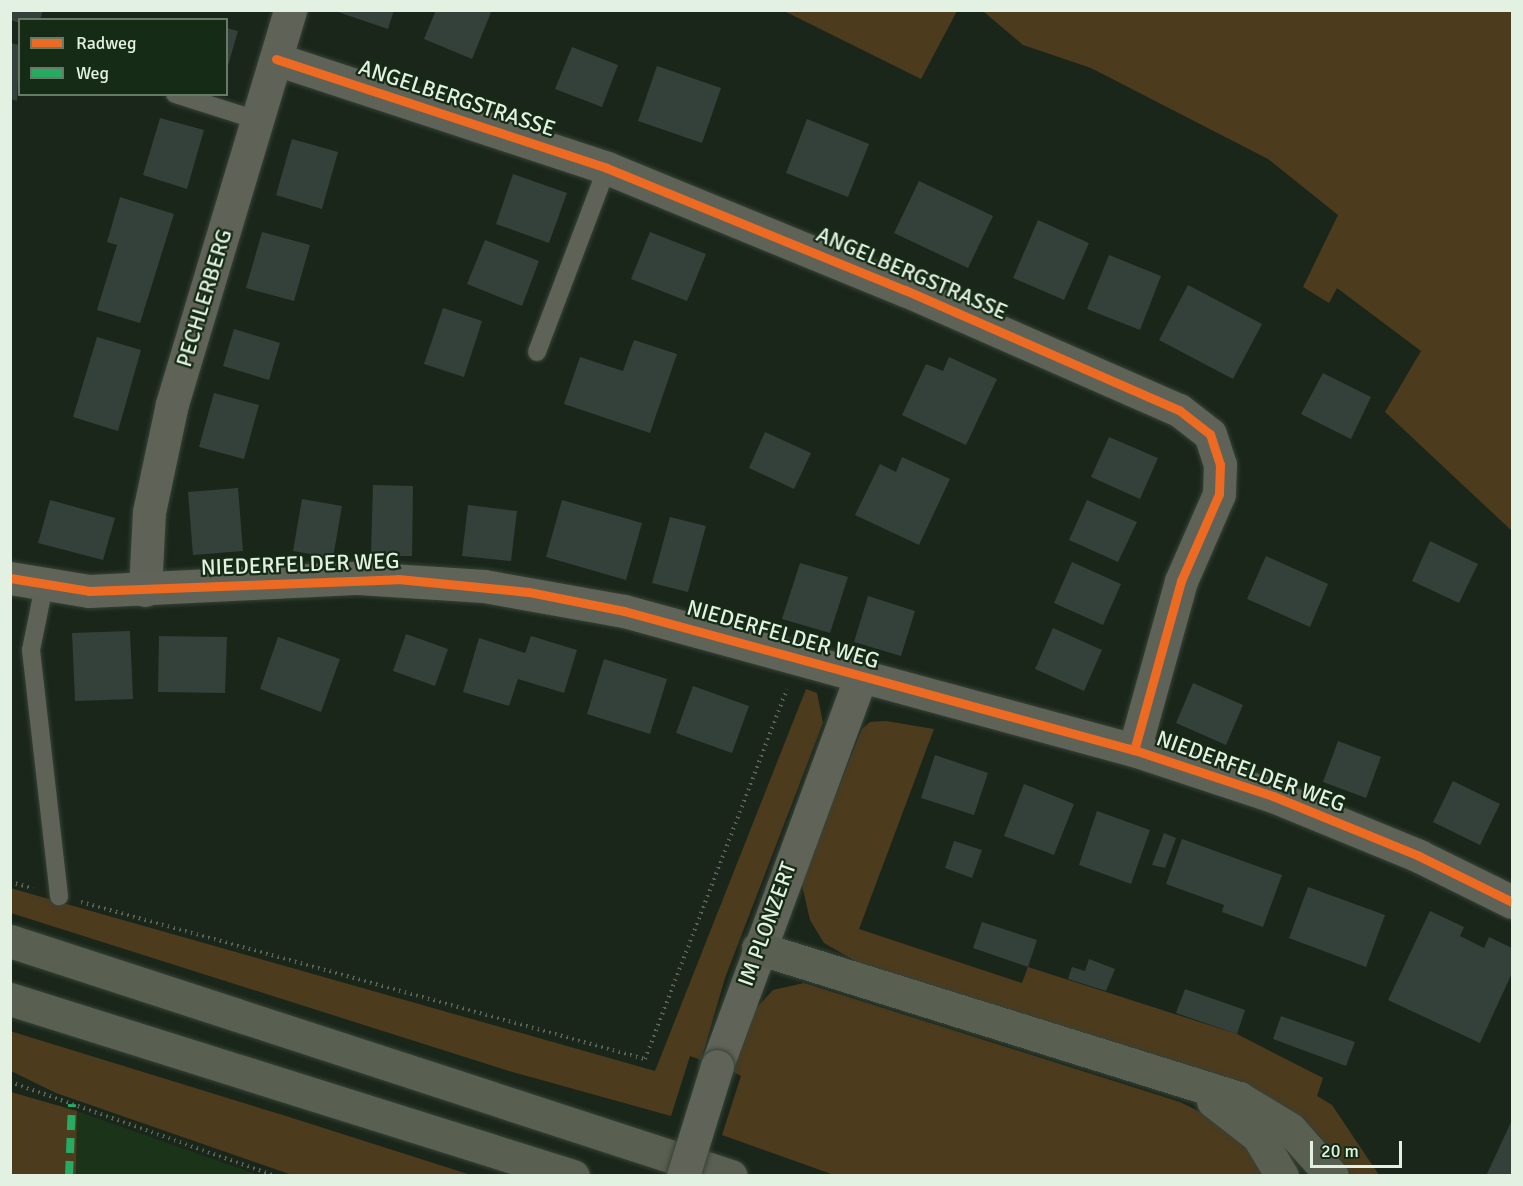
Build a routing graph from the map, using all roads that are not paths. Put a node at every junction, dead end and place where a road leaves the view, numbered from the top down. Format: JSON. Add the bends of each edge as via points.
{"nodes":[{"id":1,"x":290,"y":10,"type":"edge"},
{"id":2,"x":276,"y":59,"type":"junction"},
{"id":3,"x":181,"y":96,"type":"edge"},
{"id":4,"x":257,"y":120,"type":"junction"},
{"id":5,"x":607,"y":168,"type":"junction"},
{"id":6,"x":537,"y":352,"type":"dead end"},
{"id":7,"x":10,"y":578,"type":"edge"},
{"id":8,"x":44,"y":586,"type":"junction"},
{"id":9,"x":145,"y":590,"type":"junction"},
{"id":10,"x":861,"y":676,"type":"junction"},
{"id":11,"x":1134,"y":750,"type":"junction"},
{"id":12,"x":59,"y":896,"type":"road end"},
{"id":13,"x":1512,"y":902,"type":"edge"},
{"id":14,"x":10,"y":941,"type":"edge"},
{"id":15,"x":758,"y":948,"type":"junction"},
{"id":16,"x":10,"y":999,"type":"edge"},
{"id":17,"x":1183,"y":1084,"type":"junction"},
{"id":18,"x":573,"y":1176,"type":"edge"},
{"id":19,"x":683,"y":1176,"type":"edge"},
{"id":20,"x":731,"y":1176,"type":"edge"},
{"id":21,"x":1282,"y":1176,"type":"edge"},
{"id":22,"x":1332,"y":1176,"type":"edge"}],
"edges":[{"from":1,"to":2,"type":"street","name":"PECHLERBERG"},
{"from":2,"to":4,"type":"street","name":"PECHLERBERG"},
{"from":2,"to":5,"type":"street","name":"ANGELBERGSTRASSE"},
{"from":3,"to":4,"type":"lane"},
{"from":4,"to":9,"type":"street","name":"PECHLERBERG","via":[[170,413],[149,512]]},
{"from":5,"to":6,"type":"lane"},
{"from":5,"to":11,"type":"street","name":"ANGELBERGSTRASSE","via":[[905,290],[1168,405],[1210,434],[1220,464],[1220,495],[1181,581]]},
{"from":7,"to":8,"type":"street","name":"NIEDERFELDER WEG"},
{"from":8,"to":9,"type":"street","name":"NIEDERFELDER WEG"},
{"from":8,"to":12,"type":"lane","via":[[31,650]]},
{"from":9,"to":10,"type":"street","name":"NIEDERFELDER WEG","via":[[350,579],[457,583],[624,611]]},
{"from":10,"to":11,"type":"street","name":"NIEDERFELDER WEG"},
{"from":10,"to":15,"type":"street","name":"IM PLONZERT"},
{"from":11,"to":13,"type":"street","name":"NIEDERFELDER WEG","via":[[1273,796],[1419,856]]},
{"from":14,"to":20,"type":"highway"},
{"from":15,"to":17,"type":"highway"},
{"from":15,"to":19,"type":"street","name":"IM PLONZERT","bridge":true},
{"from":16,"to":18,"type":"highway"},
{"from":17,"to":21,"type":"highway","via":[[1258,1136]]},
{"from":17,"to":22,"type":"highway","via":[[1257,1106],[1290,1129]]}]}
